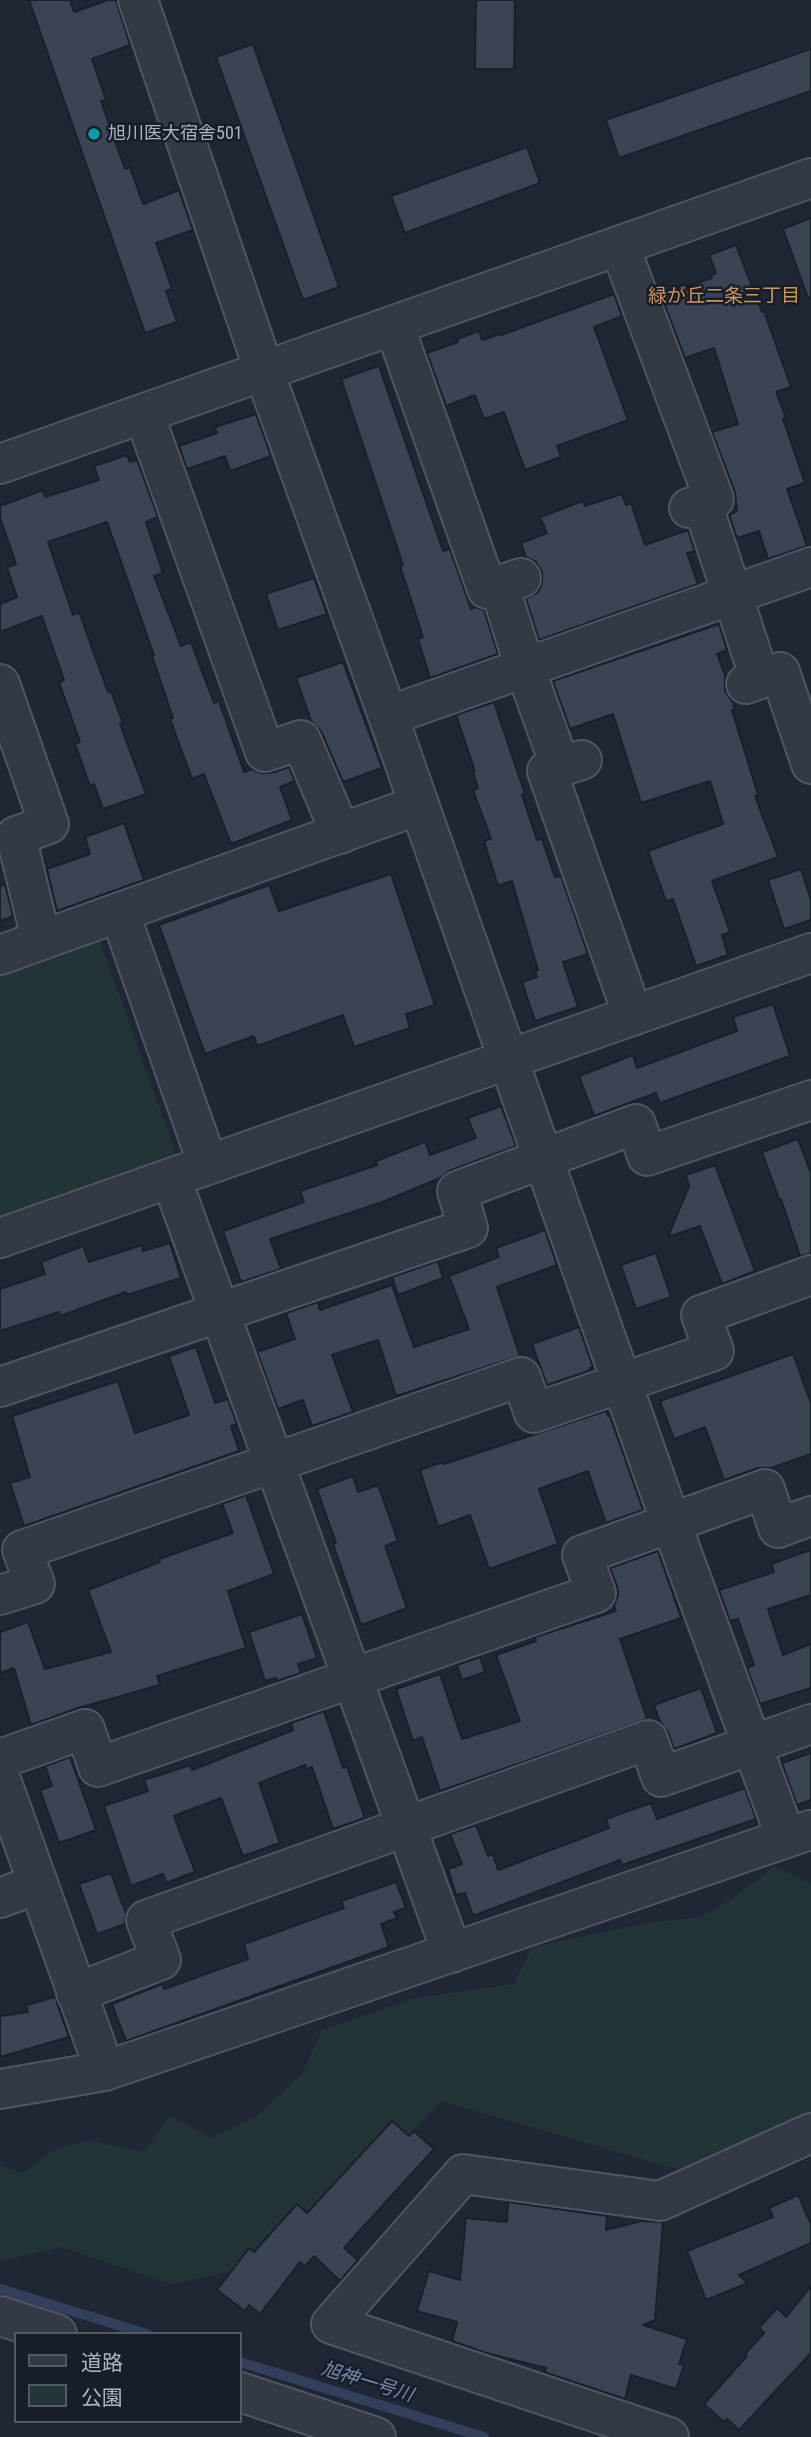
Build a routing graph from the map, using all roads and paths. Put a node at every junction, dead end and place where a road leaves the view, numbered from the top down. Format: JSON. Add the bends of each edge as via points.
{"nodes":[{"id":1,"x":138,"y":0,"type":"edge"},
{"id":2,"x":811,"y":178,"type":"edge"},
{"id":3,"x":621,"y":245,"type":"junction"},
{"id":4,"x":394,"y":325,"type":"junction"},
{"id":5,"x":265,"y":371,"type":"junction"},
{"id":6,"x":144,"y":414,"type":"junction"},
{"id":7,"x":0,"y":464,"type":"edge"},
{"id":8,"x":811,"y":568,"type":"edge"},
{"id":9,"x":733,"y":595,"type":"junction"},
{"id":10,"x":525,"y":668,"type":"junction"},
{"id":11,"x":0,"y":684,"type":"edge"},
{"id":12,"x":388,"y":716,"type":"junction"},
{"id":13,"x":811,"y":764,"type":"edge"},
{"id":14,"x":419,"y":805,"type":"junction"},
{"id":15,"x":341,"y":834,"type":"junction"},
{"id":16,"x":120,"y":914,"type":"junction"},
{"id":17,"x":41,"y":939,"type":"junction"},
{"id":18,"x":811,"y":953,"type":"edge"},
{"id":19,"x":0,"y":955,"type":"edge"},
{"id":20,"x":633,"y":1016,"type":"junction"},
{"id":21,"x":508,"y":1060,"type":"junction"},
{"id":22,"x":811,"y":1100,"type":"edge"},
{"id":23,"x":544,"y":1158,"type":"junction"},
{"id":24,"x":208,"y":1165,"type":"junction"},
{"id":25,"x":172,"y":1178,"type":"junction"},
{"id":26,"x":0,"y":1238,"type":"edge"},
{"id":27,"x":811,"y":1275,"type":"edge"},
{"id":28,"x":220,"y":1313,"type":"junction"},
{"id":29,"x":622,"y":1383,"type":"junction"},
{"id":30,"x":0,"y":1387,"type":"edge"},
{"id":31,"x":275,"y":1462,"type":"junction"},
{"id":32,"x":811,"y":1516,"type":"edge"},
{"id":33,"x":671,"y":1523,"type":"junction"},
{"id":34,"x":17,"y":1590,"type":"edge"},
{"id":35,"x":353,"y":1678,"type":"junction"},
{"id":36,"x":811,"y":1724,"type":"edge"},
{"id":37,"x":752,"y":1745,"type":"junction"},
{"id":38,"x":0,"y":1759,"type":"edge"},
{"id":39,"x":0,"y":1777,"type":"edge"},
{"id":40,"x":407,"y":1827,"type":"junction"},
{"id":41,"x":799,"y":1834,"type":"edge"},
{"id":42,"x":37,"y":1884,"type":"junction"},
{"id":43,"x":0,"y":1898,"type":"edge"},
{"id":44,"x":452,"y":1952,"type":"junction"},
{"id":45,"x":76,"y":1993,"type":"junction"},
{"id":46,"x":105,"y":2071,"type":"junction"},
{"id":47,"x":0,"y":2089,"type":"edge"},
{"id":48,"x":811,"y":2133,"type":"edge"},
{"id":49,"x":0,"y":2316,"type":"edge"},
{"id":50,"x":51,"y":2332,"type":"edge"},
{"id":51,"x":242,"y":2393,"type":"edge"},
{"id":52,"x":376,"y":2437,"type":"edge"},
{"id":53,"x":669,"y":2437,"type":"edge"}],
"edges":[{"from":1,"to":5,"type":"street"},
{"from":2,"to":3,"type":"street"},
{"from":3,"to":4,"type":"street"},
{"from":3,"to":9,"type":"street","via":[[714,499],[695,506]]},
{"from":4,"to":5,"type":"street"},
{"from":4,"to":10,"type":"street","via":[[487,589],[510,582]]},
{"from":5,"to":6,"type":"street"},
{"from":5,"to":12,"type":"street"},
{"from":6,"to":7,"type":"street"},
{"from":6,"to":15,"type":"street","via":[[265,752],[301,740]]},
{"from":8,"to":9,"type":"street"},
{"from":9,"to":10,"type":"street"},
{"from":9,"to":13,"type":"street","via":[[753,681],[780,672]]},
{"from":10,"to":12,"type":"street"},
{"from":10,"to":20,"type":"street","via":[[571,763],[547,771]]},
{"from":11,"to":17,"type":"street","via":[[49,824],[16,836]]},
{"from":12,"to":14,"type":"street"},
{"from":14,"to":15,"type":"street"},
{"from":14,"to":21,"type":"street"},
{"from":15,"to":16,"type":"street"},
{"from":16,"to":17,"type":"street"},
{"from":16,"to":24,"type":"street"},
{"from":17,"to":19,"type":"street"},
{"from":18,"to":20,"type":"street"},
{"from":20,"to":21,"type":"street"},
{"from":21,"to":23,"type":"street"},
{"from":21,"to":24,"type":"street"},
{"from":22,"to":23,"type":"street","via":[[647,1156],[636,1124]]},
{"from":23,"to":28,"type":"street","via":[[457,1191],[468,1227]]},
{"from":23,"to":29,"type":"street"},
{"from":24,"to":25,"type":"street"},
{"from":25,"to":26,"type":"street"},
{"from":25,"to":28,"type":"street"},
{"from":27,"to":29,"type":"street","via":[[701,1315],[714,1351]]},
{"from":28,"to":30,"type":"street"},
{"from":28,"to":31,"type":"street"},
{"from":29,"to":31,"type":"street","via":[[534,1413],[522,1377]]},
{"from":29,"to":33,"type":"street"},
{"from":31,"to":34,"type":"street","via":[[22,1550]]},
{"from":31,"to":35,"type":"street"},
{"from":32,"to":33,"type":"street","via":[[778,1528],[765,1489]]},
{"from":33,"to":35,"type":"street","via":[[582,1555],[596,1593]]},
{"from":33,"to":37,"type":"street"},
{"from":35,"to":38,"type":"street","via":[[98,1767],[85,1729]]},
{"from":35,"to":40,"type":"street"},
{"from":36,"to":37,"type":"street"},
{"from":37,"to":40,"type":"street","via":[[661,1777],[648,1740]]},
{"from":37,"to":41,"type":"street"},
{"from":39,"to":42,"type":"street"},
{"from":40,"to":44,"type":"street"},
{"from":40,"to":45,"type":"street","via":[[146,1920],[161,1960]]},
{"from":41,"to":44,"type":"street"},
{"from":42,"to":43,"type":"street"},
{"from":42,"to":45,"type":"street"},
{"from":44,"to":46,"type":"street"},
{"from":45,"to":46,"type":"street"},
{"from":46,"to":47,"type":"street"},
{"from":48,"to":53,"type":"street","via":[[660,2201],[463,2174],[331,2324]]},
{"from":49,"to":50,"type":"street"},
{"from":51,"to":52,"type":"street"}]}
